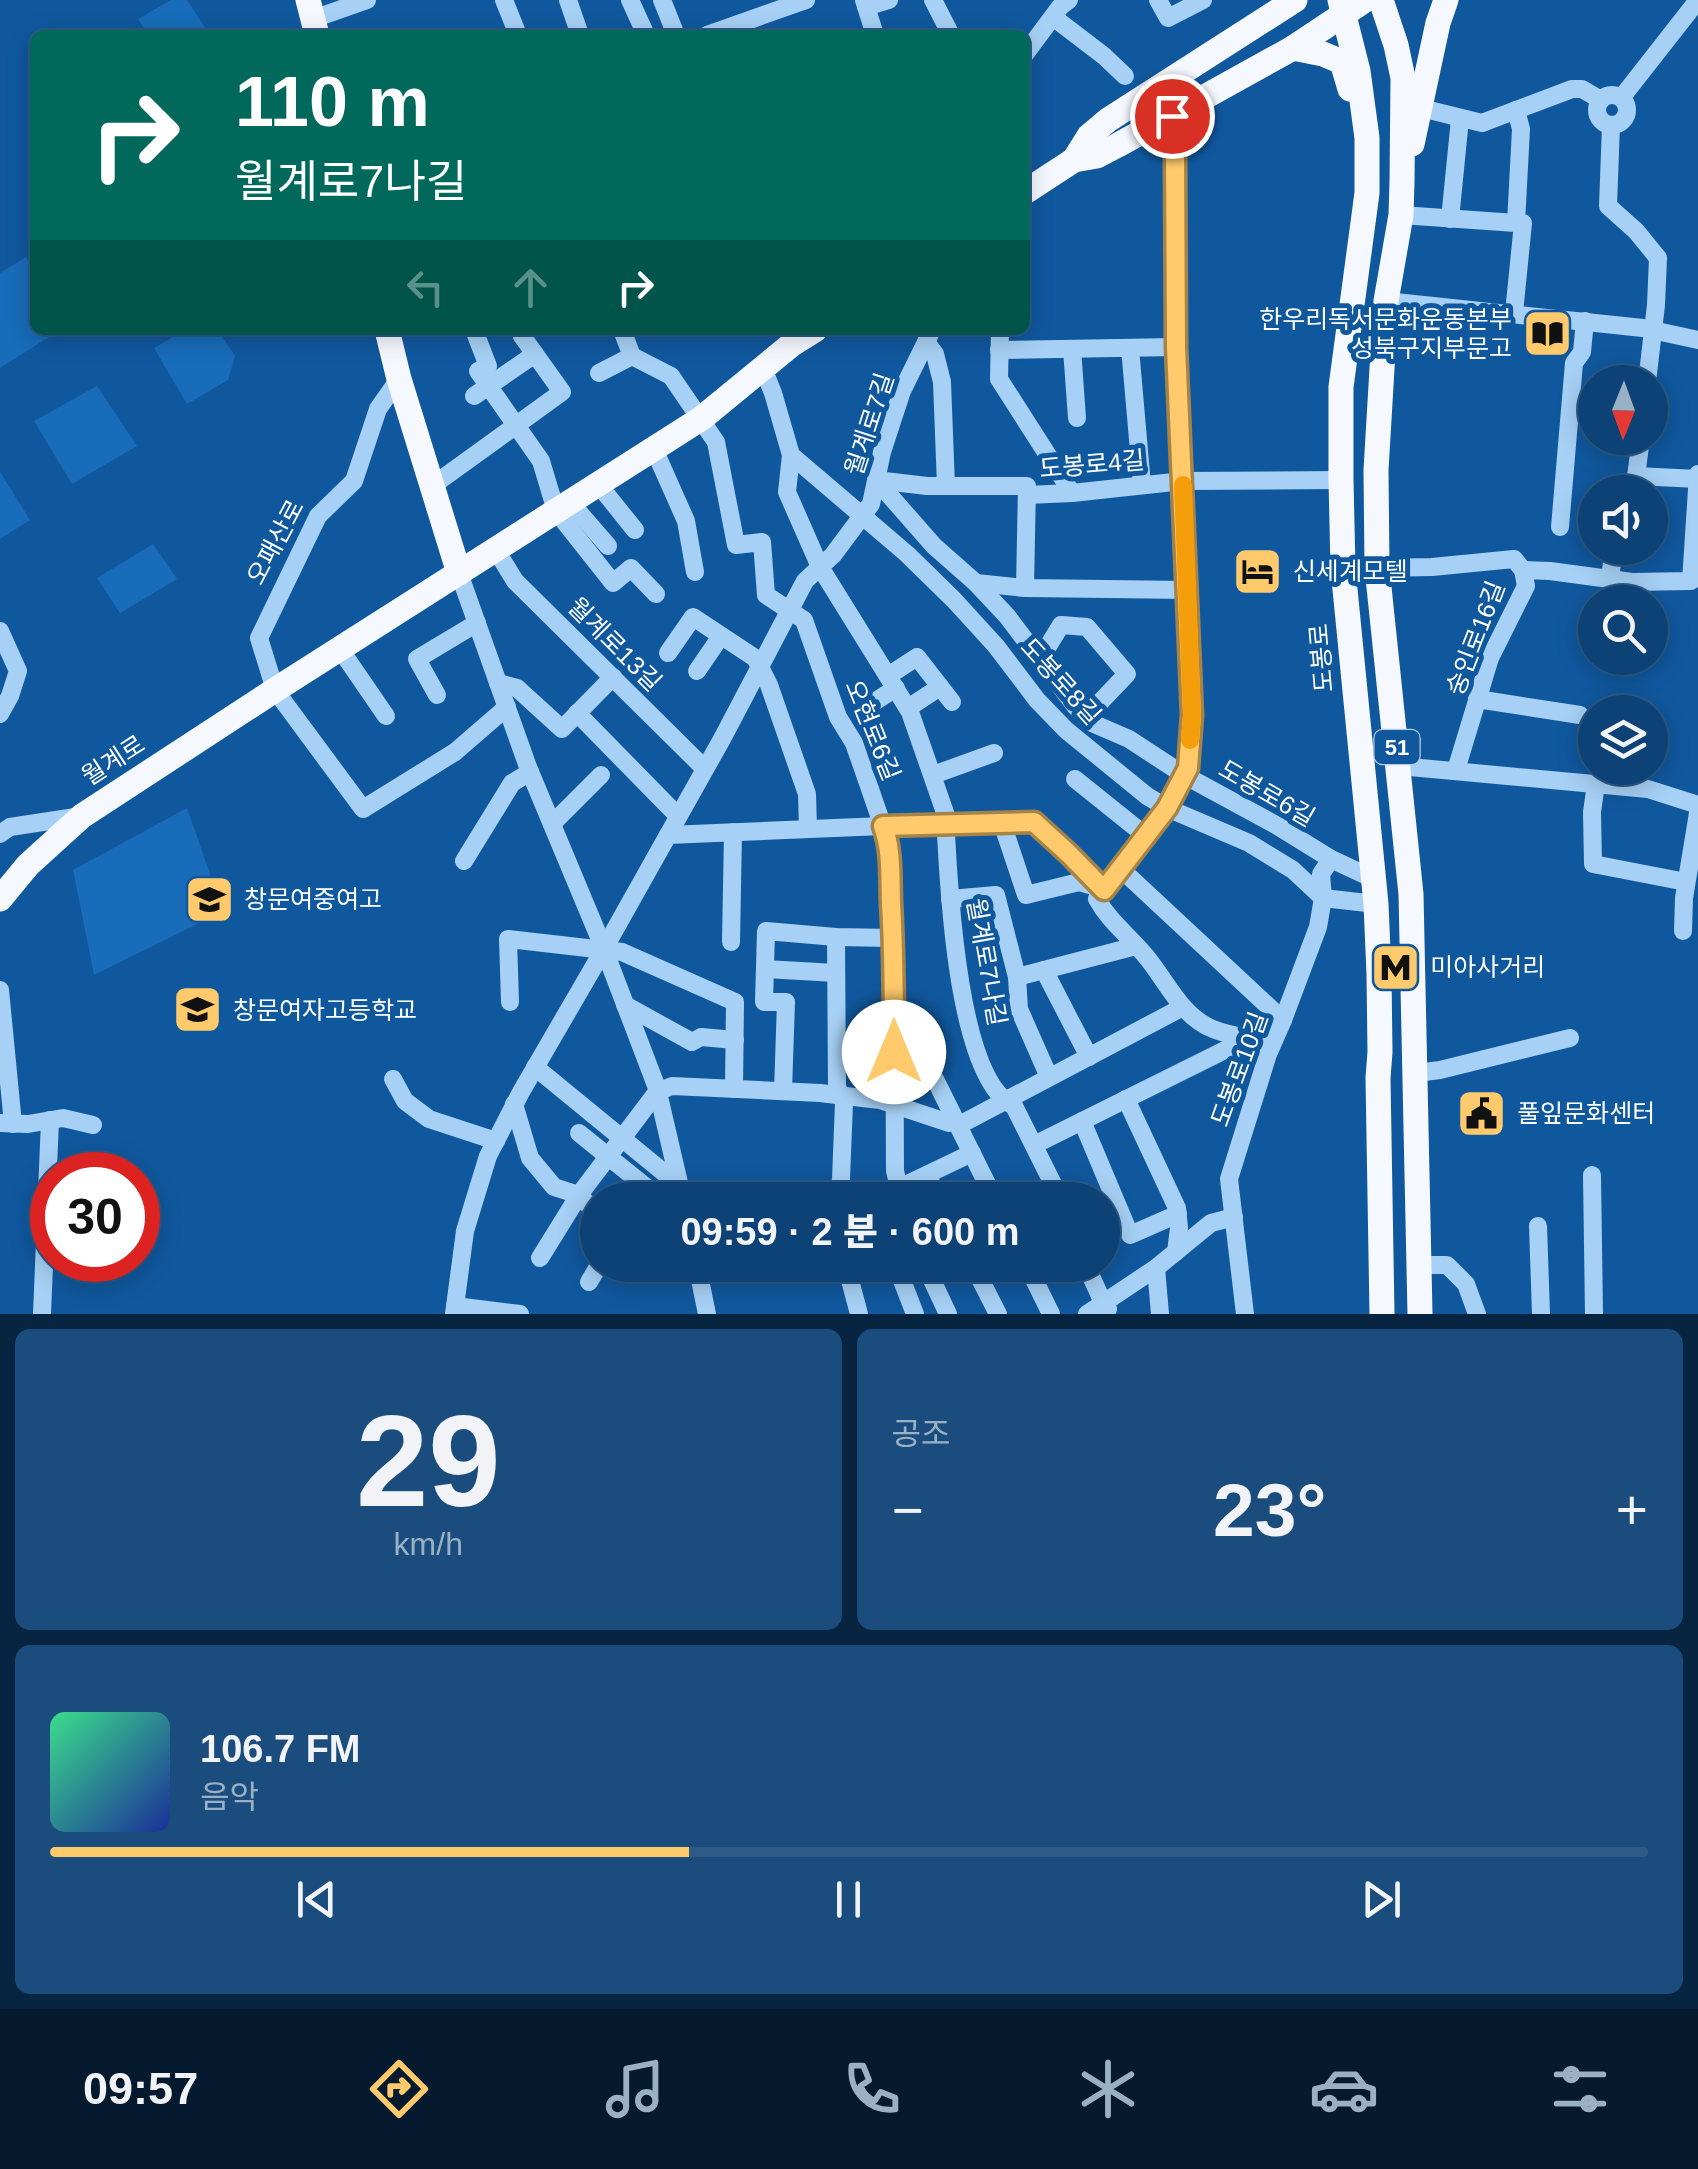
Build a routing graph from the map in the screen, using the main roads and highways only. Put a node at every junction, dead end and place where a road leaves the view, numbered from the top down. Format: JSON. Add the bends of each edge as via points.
{"nodes":[{"id":1,"x":1295,"y":0,"type":"edge"},
{"id":2,"x":1381,"y":0,"type":"edge"},
{"id":3,"x":1446,"y":0,"type":"edge"},
{"id":4,"x":1350,"y":4,"type":"edge"},
{"id":5,"x":1293,"y":48,"type":"junction"},
{"id":6,"x":1074,"y":160,"type":"junction"},
{"id":7,"x":1402,"y":182,"type":"junction"},
{"id":8,"x":1030,"y":189,"type":"edge"},
{"id":9,"x":1367,"y":193,"type":"junction"},
{"id":10,"x":390,"y":335,"type":"edge"},
{"id":11,"x":808,"y":335,"type":"edge"},
{"id":12,"x":459,"y":573,"type":"junction"},
{"id":13,"x":0,"y":898,"type":"edge"},
{"id":14,"x":1381,"y":1314,"type":"edge"},
{"id":15,"x":1420,"y":1314,"type":"edge"}],
"edges":[{"from":1,"to":6,"type":"main road","via":[[1108,120]]},
{"from":2,"to":7,"type":"main road","number":"51","via":[[1403,78]]},
{"from":3,"to":7,"type":"main road"},
{"from":4,"to":5,"type":"main road"},
{"from":4,"to":9,"type":"main road","name":"도봉로","number":"51"},
{"from":5,"to":6,"type":"main road","via":[[1097,156]]},
{"from":5,"to":9,"type":"main road","via":[[1342,62]]},
{"from":6,"to":8,"type":"main road"},
{"from":7,"to":15,"type":"main road","number":"51","via":[[1386,301],[1377,568],[1412,914]]},
{"from":9,"to":14,"type":"main road","name":"도봉로","number":"51","via":[[1341,387],[1341,480],[1343,569],[1377,930]]},
{"from":10,"to":12,"type":"main road"},
{"from":11,"to":12,"type":"main road","name":"월계로","via":[[702,418]]},
{"from":12,"to":13,"type":"main road","name":"월계로","via":[[82,816]]}]}
